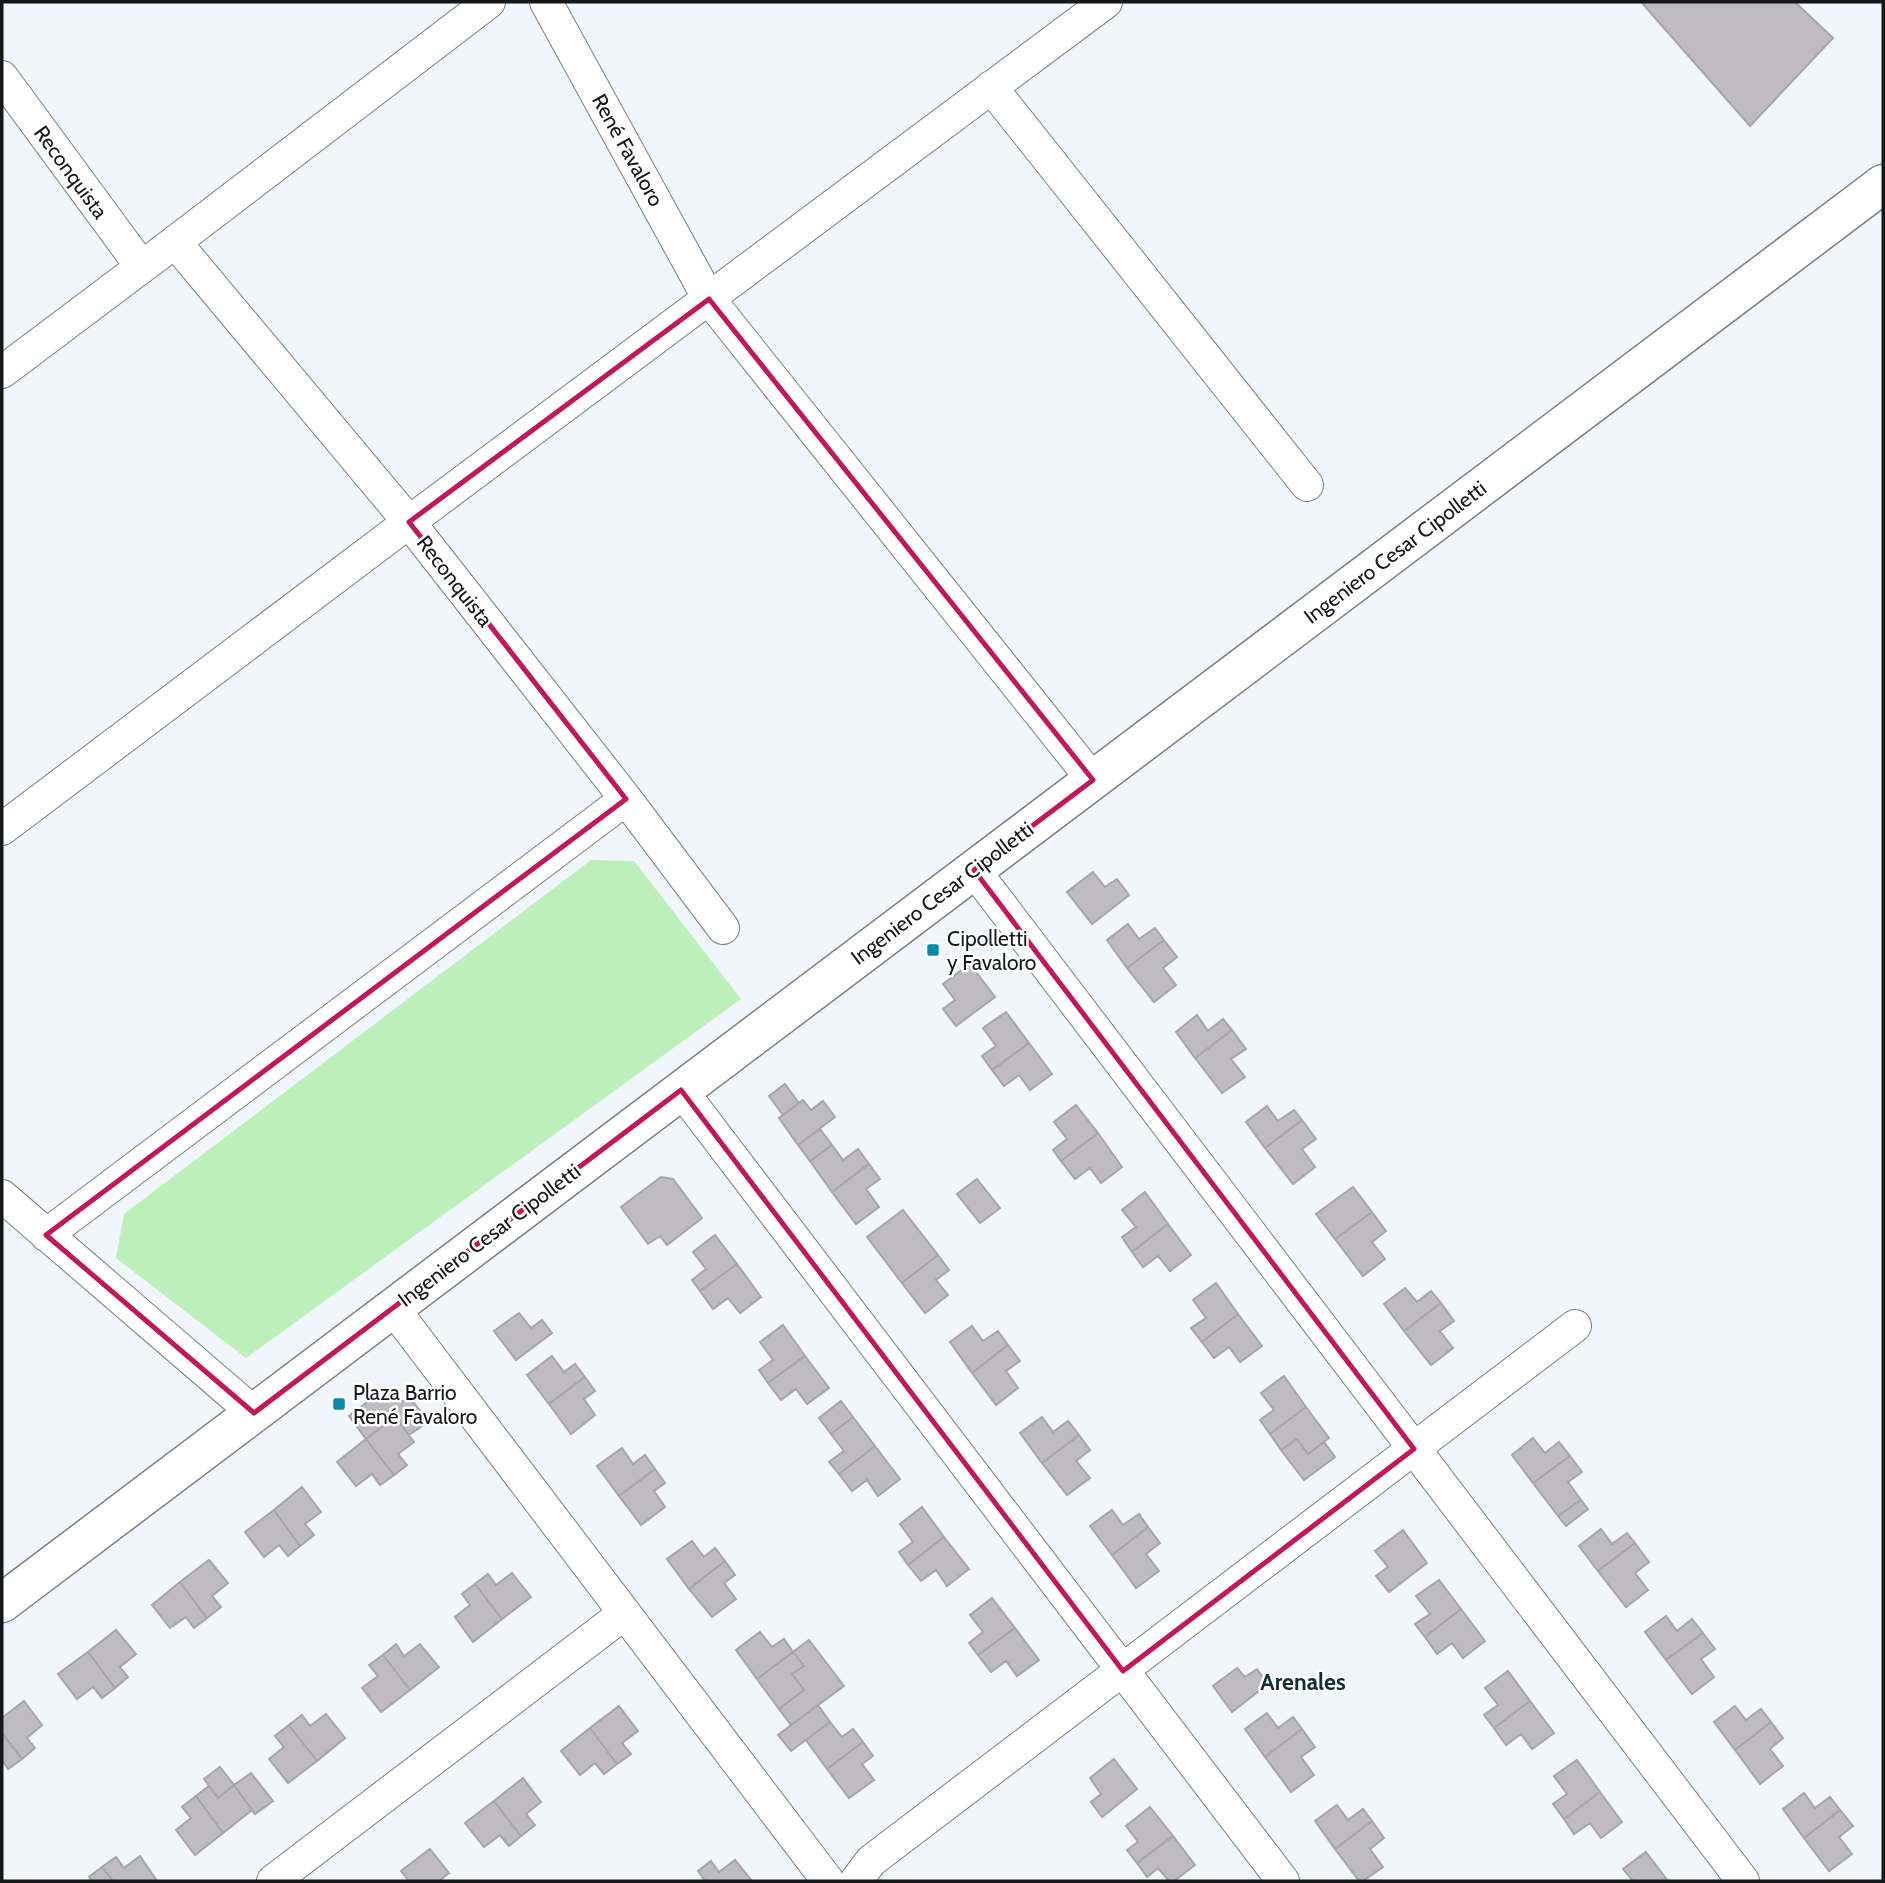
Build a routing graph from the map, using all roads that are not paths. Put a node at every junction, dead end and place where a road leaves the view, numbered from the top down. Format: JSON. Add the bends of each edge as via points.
{"nodes":[{"id":1,"x":489,"y":2,"type":"edge"},
{"id":2,"x":546,"y":2,"type":"edge"},
{"id":3,"x":1105,"y":2,"type":"edge"},
{"id":4,"x":2,"y":77,"type":"edge"},
{"id":5,"x":991,"y":87,"type":"junction"},
{"id":6,"x":1883,"y":184,"type":"edge"},
{"id":7,"x":176,"y":242,"type":"junction"},
{"id":8,"x":141,"y":266,"type":"junction"},
{"id":9,"x":709,"y":299,"type":"junction"},
{"id":10,"x":2,"y":372,"type":"edge"},
{"id":11,"x":1307,"y":485,"type":"dead end"},
{"id":12,"x":409,"y":522,"type":"junction"},
{"id":13,"x":1093,"y":780,"type":"junction"},
{"id":14,"x":626,"y":799,"type":"junction"},
{"id":15,"x":2,"y":829,"type":"edge"},
{"id":16,"x":974,"y":870,"type":"junction"},
{"id":17,"x":723,"y":928,"type":"dead end"},
{"id":18,"x":681,"y":1090,"type":"junction"},
{"id":19,"x":2,"y":1196,"type":"edge"},
{"id":20,"x":46,"y":1235,"type":"junction"},
{"id":21,"x":393,"y":1308,"type":"junction"},
{"id":22,"x":1575,"y":1326,"type":"dead end"},
{"id":23,"x":254,"y":1413,"type":"junction"},
{"id":24,"x":1414,"y":1449,"type":"junction"},
{"id":25,"x":2,"y":1604,"type":"edge"},
{"id":26,"x":625,"y":1613,"type":"junction"},
{"id":27,"x":1123,"y":1671,"type":"junction"},
{"id":28,"x":273,"y":1881,"type":"edge"},
{"id":29,"x":828,"y":1881,"type":"edge"},
{"id":30,"x":856,"y":1881,"type":"edge"},
{"id":31,"x":1283,"y":1881,"type":"edge"},
{"id":32,"x":1742,"y":1881,"type":"edge"}],
"edges":[{"from":1,"to":7,"type":"street"},
{"from":2,"to":9,"type":"street","name":"René Favaloro"},
{"from":3,"to":5,"type":"street"},
{"from":4,"to":8,"type":"street","name":"Reconquista"},
{"from":5,"to":9,"type":"street"},
{"from":5,"to":11,"type":"street"},
{"from":6,"to":13,"type":"street","name":"Ingeniero Cesar Cipolletti"},
{"from":7,"to":8,"type":"street"},
{"from":7,"to":12,"type":"street","name":"Reconquista"},
{"from":8,"to":10,"type":"street"},
{"from":9,"to":12,"type":"street"},
{"from":9,"to":13,"type":"street","name":"René Favaloro"},
{"from":12,"to":14,"type":"street","name":"Reconquista"},
{"from":12,"to":15,"type":"street"},
{"from":13,"to":16,"type":"street","name":"Ingeniero Cesar Cipolletti"},
{"from":14,"to":17,"type":"street","name":"Reconquista"},
{"from":14,"to":20,"type":"street"},
{"from":16,"to":18,"type":"street","name":"Ingeniero Cesar Cipolletti"},
{"from":16,"to":24,"type":"street"},
{"from":18,"to":21,"type":"street","name":"Ingeniero Cesar Cipolletti"},
{"from":18,"to":27,"type":"street"},
{"from":19,"to":20,"type":"street"},
{"from":20,"to":23,"type":"street"},
{"from":21,"to":23,"type":"street","name":"Ingeniero Cesar Cipolletti"},
{"from":21,"to":26,"type":"street"},
{"from":22,"to":24,"type":"street"},
{"from":23,"to":25,"type":"street","name":"Ingeniero Cesar Cipolletti"},
{"from":24,"to":27,"type":"street"},
{"from":24,"to":32,"type":"street"},
{"from":26,"to":28,"type":"street"},
{"from":26,"to":29,"type":"street"},
{"from":27,"to":30,"type":"street","via":[[871,1861]]},
{"from":27,"to":31,"type":"street"}]}
